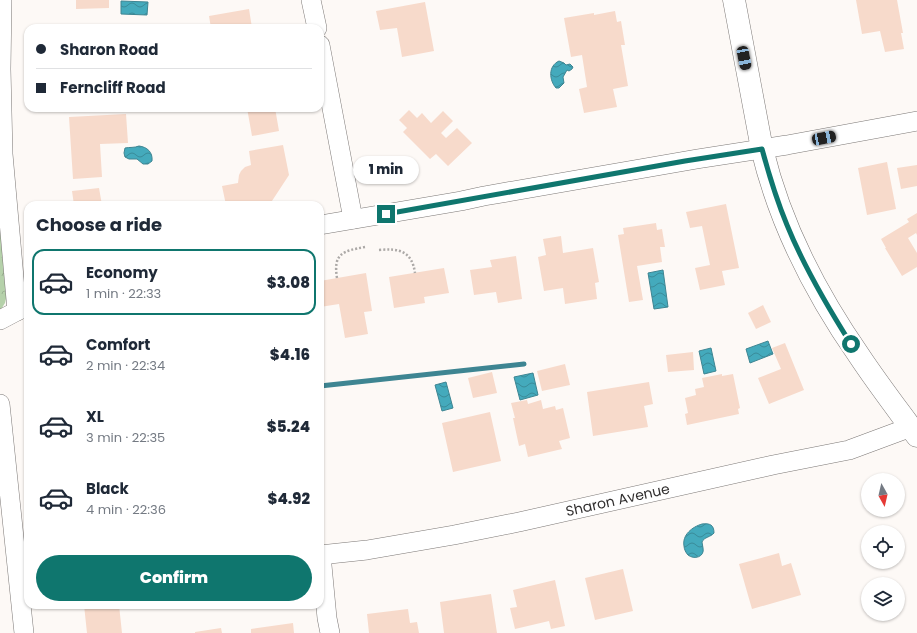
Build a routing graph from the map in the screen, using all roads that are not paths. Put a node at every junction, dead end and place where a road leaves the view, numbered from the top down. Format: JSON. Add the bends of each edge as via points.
{"nodes":[{"id":1,"x":2,"y":0,"type":"edge"},
{"id":2,"x":311,"y":0,"type":"edge"},
{"id":3,"x":734,"y":0,"type":"edge"},
{"id":4,"x":316,"y":24,"type":"edge"},
{"id":5,"x":324,"y":66,"type":"edge"},
{"id":6,"x":917,"y":121,"type":"edge"},
{"id":7,"x":762,"y":149,"type":"junction"},
{"id":8,"x":353,"y":219,"type":"junction"},
{"id":9,"x":324,"y":224,"type":"edge"},
{"id":10,"x":23,"y":309,"type":"edge"},
{"id":11,"x":0,"y":320,"type":"edge"},
{"id":12,"x":0,"y":404,"type":"edge"},
{"id":13,"x":914,"y":432,"type":"edge"},
{"id":14,"x":324,"y":555,"type":"edge"},
{"id":15,"x":324,"y":591,"type":"edge"},
{"id":16,"x":24,"y":633,"type":"edge"},
{"id":17,"x":330,"y":633,"type":"edge"}],
"edges":[{"from":1,"to":10,"type":"street","via":[[2,154]]},
{"from":2,"to":4,"type":"street"},
{"from":3,"to":7,"type":"main road"},
{"from":5,"to":8,"type":"street"},
{"from":6,"to":7,"type":"street"},
{"from":7,"to":8,"type":"street"},
{"from":7,"to":13,"type":"main road","via":[[787,225],[820,293],[859,357]]},
{"from":8,"to":9,"type":"street"},
{"from":10,"to":11,"type":"street"},
{"from":12,"to":16,"type":"street"},
{"from":13,"to":14,"type":"street","name":"Sharon Avenue","via":[[849,450],[519,522],[367,550]]},
{"from":15,"to":17,"type":"street"}]}
